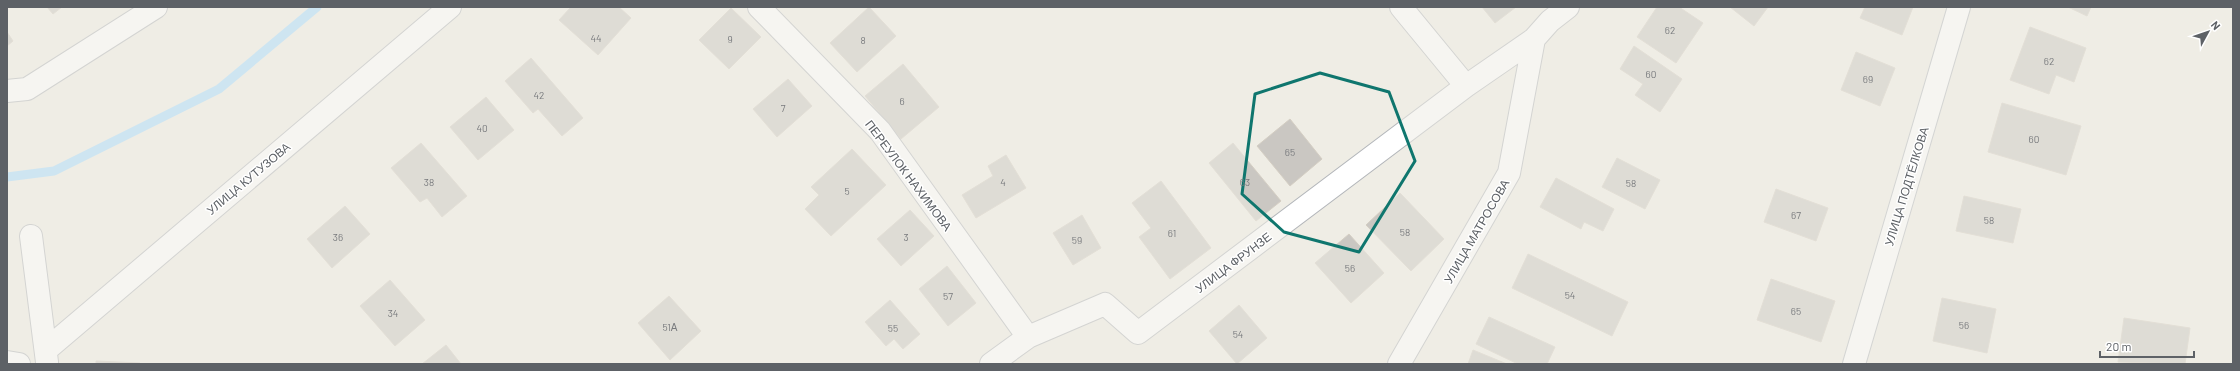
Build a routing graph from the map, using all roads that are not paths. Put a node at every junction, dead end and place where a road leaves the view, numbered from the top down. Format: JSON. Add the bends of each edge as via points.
{"nodes":[{"id":1,"x":156,"y":7,"type":"edge"},
{"id":2,"x":450,"y":7,"type":"edge"},
{"id":3,"x":759,"y":7,"type":"edge"},
{"id":4,"x":1401,"y":7,"type":"edge"},
{"id":5,"x":1568,"y":7,"type":"edge"},
{"id":6,"x":1959,"y":7,"type":"edge"},
{"id":7,"x":1534,"y":39,"type":"junction"},
{"id":8,"x":1466,"y":86,"type":"junction"},
{"id":9,"x":7,"y":91,"type":"edge"},
{"id":10,"x":31,"y":236,"type":"dead end"},
{"id":11,"x":1028,"y":337,"type":"junction"},
{"id":12,"x":46,"y":357,"type":"edge"},
{"id":13,"x":7,"y":362,"type":"edge"},
{"id":14,"x":19,"y":364,"type":"edge"},
{"id":15,"x":991,"y":364,"type":"edge"},
{"id":16,"x":1399,"y":364,"type":"edge"},
{"id":17,"x":1854,"y":364,"type":"edge"}],
"edges":[{"from":1,"to":9,"type":"street","via":[[27,89]]},
{"from":2,"to":12,"type":"street","name":"УЛИЦА КУТУЗОВА"},
{"from":3,"to":11,"type":"street","name":"ПЕРЕУЛОК НАХИМОВА","via":[[880,131]]},
{"from":4,"to":8,"type":"street"},
{"from":5,"to":7,"type":"street","via":[[1550,21]]},
{"from":6,"to":17,"type":"street","name":"УЛИЦА ПОДТЁЛКОВА"},
{"from":7,"to":8,"type":"street"},
{"from":7,"to":16,"type":"street","name":"УЛИЦА МАТРОСОВА","via":[[1509,173]]},
{"from":8,"to":11,"type":"street","name":"УЛИЦА ФРУНЗЕ","via":[[1138,333],[1105,304]]},
{"from":10,"to":12,"type":"street","name":"УЛИЦА КУТУЗОВА"},
{"from":11,"to":15,"type":"street","name":"УЛИЦА ФРУНЗЕ"},
{"from":13,"to":14,"type":"street"}]}
